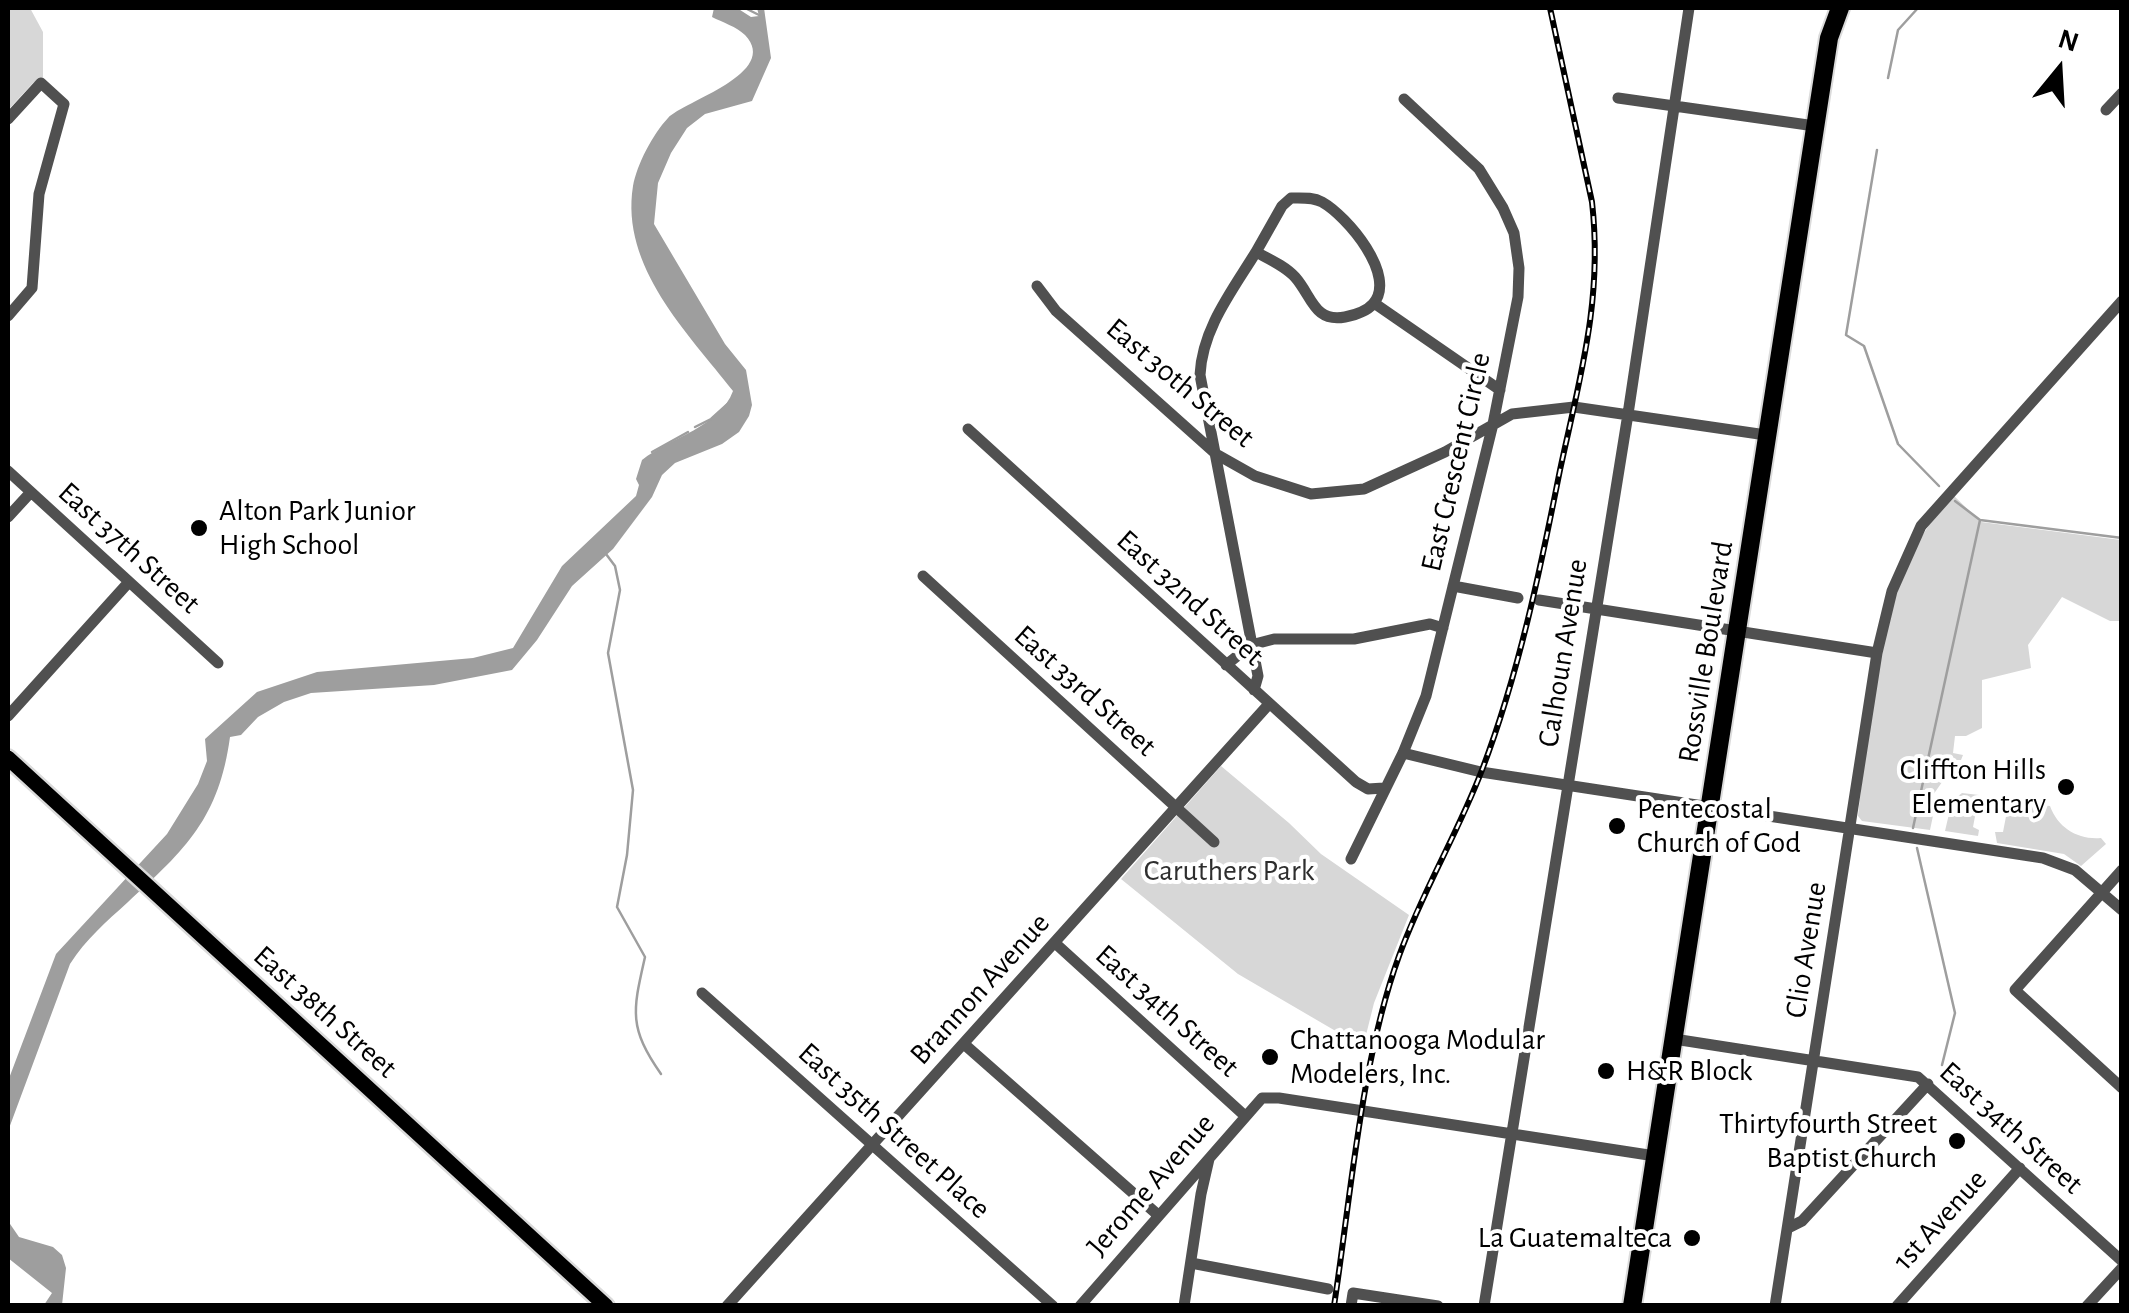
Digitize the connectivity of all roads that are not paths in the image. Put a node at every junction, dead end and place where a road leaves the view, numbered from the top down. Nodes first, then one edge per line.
1 (1689, 8) edge
2 (1840, 8) edge
3 (2122, 94) edge
4 (1618, 98) dead end
5 (1404, 99) dead end
6 (1672, 106) junction
7 (2106, 110) dead end
8 (8, 120) edge
9 (1814, 126) junction
10 (1256, 252) junction
11 (1037, 286) dead end
12 (2122, 301) edge
13 (1374, 303) junction
14 (8, 316) edge
15 (1500, 390) junction
16 (1628, 414) junction
17 (1493, 424) junction
18 (968, 429) dead end
19 (1766, 435) junction
20 (1216, 454) junction
21 (8, 471) edge
22 (30, 492) junction
23 (8, 517) edge
24 (923, 576) dead end
25 (128, 583) junction
26 (1453, 586) junction
27 (1518, 598) dead end
28 (1539, 600) dead end
29 (1595, 610) junction
30 (1443, 628) junction
31 (1736, 632) junction
32 (1251, 645) junction
33 (1877, 654) junction
34 (218, 662) dead end
35 (1226, 664) junction
36 (1254, 690) junction
37 (1269, 704) junction
38 (8, 716) edge
39 (1403, 754) junction
40 (8, 758) edge
41 (1566, 786) junction
42 (1384, 788) junction
43 (1710, 807) junction
44 (1177, 809) junction
45 (1851, 828) junction
46 (1214, 842) dead end
47 (1351, 859) dead end
48 (2122, 870) edge
49 (2101, 892) junction
50 (2122, 910) edge
51 (1056, 943) junction
52 (702, 993) dead end
53 (1674, 1039) junction
54 (964, 1044) junction
55 (1814, 1059) junction
56 (1928, 1084) junction
57 (2122, 1088) edge
58 (1262, 1098) joint
59 (1244, 1116) junction
60 (1512, 1136) junction
61 (873, 1145) junction
62 (1210, 1154) junction
63 (1656, 1156) junction
64 (2020, 1168) junction
65 (1158, 1215) junction
66 (1788, 1228) junction
67 (1191, 1263) junction
68 (2122, 1264) edge
69 (1328, 1289) dead end
70 (1352, 1299) edge
71 (606, 1306) edge
72 (727, 1306) edge
73 (1053, 1306) edge
74 (1080, 1306) edge
75 (1184, 1306) edge
76 (1438, 1306) edge
77 (1484, 1306) edge
78 (1632, 1306) edge
79 (1776, 1306) edge
80 (1897, 1306) edge
81 (2088, 1306) edge

1 - 6 street, Calhoun Avenue
2 - 9 highway, Rossville Boulevard
3 - 7 street
4 - 6 street
5 - 15 street, East Crescent Circle
6 - 9 street
6 - 16 street, Calhoun Avenue
8 - 14 street
9 - 19 highway, Rossville Boulevard
10 - 13 street
10 - 13 street
10 - 20 street
11 - 20 street, East 30th Street
12 - 33 street, Clio Avenue
13 - 15 street
15 - 17 street, East Crescent Circle
16 - 17 street, East 30th Street
16 - 19 street, East 30th Street
16 - 29 street, Calhoun Avenue
17 - 20 street, East 30th Street
17 - 26 street, East Crescent Circle
18 - 35 street, East 32nd Street
19 - 31 highway, Rossville Boulevard
20 - 32 street
21 - 22 street, East 37th Street
22 - 23 street
22 - 25 street, East 37th Street
24 - 44 street, East 33rd Street
25 - 34 street, East 37th Street
25 - 38 street
26 - 27 street
26 - 30 street, East Crescent Circle
28 - 29 street
29 - 31 street
29 - 41 street, Calhoun Avenue
30 - 32 street
30 - 39 street, East Crescent Circle
31 - 33 street
31 - 43 highway, Rossville Boulevard
32 - 35 street
32 - 36 street
33 - 45 street, Clio Avenue
35 - 36 street, East 32nd Street
36 - 37 street, East 32nd Street
37 - 42 street, East 32nd Street
37 - 44 street, Brannon Avenue
39 - 41 street
39 - 42 street, East Crescent Circle
40 - 71 main road, East 38th Street
41 - 43 street
41 - 60 street, Calhoun Avenue
42 - 47 street, East Crescent Circle
43 - 45 street
43 - 53 highway, Rossville Boulevard
44 - 46 street, East 33rd Street
44 - 51 street, Brannon Avenue
45 - 49 street
45 - 55 street, Clio Avenue
48 - 49 street
49 - 50 street
49 - 57 street
51 - 54 street, Brannon Avenue
51 - 59 street, East 34th Street
52 - 61 street, East 35th Street Place
53 - 55 street, East 34th Street
53 - 63 highway, Rossville Boulevard
54 - 61 street, Brannon Avenue
54 - 65 street
55 - 56 street, East 34th Street
55 - 66 street, Clio Avenue
56 - 64 street, East 34th Street
56 - 66 street
58 - 59 street, Jerome Avenue
58 - 60 street, East 34th Street
59 - 62 street, Jerome Avenue
60 - 63 street, East 34th Street
60 - 77 street, Calhoun Avenue
61 - 72 street, Brannon Avenue
61 - 73 street, East 35th Street Place
62 - 65 street, Jerome Avenue
62 - 67 street
63 - 78 highway, Rossville Boulevard
64 - 68 street, East 34th Street
64 - 80 street, 1st Avenue
65 - 74 street, Jerome Avenue
66 - 79 street, Clio Avenue
67 - 69 street
67 - 75 street
68 - 81 street
70 - 76 street

